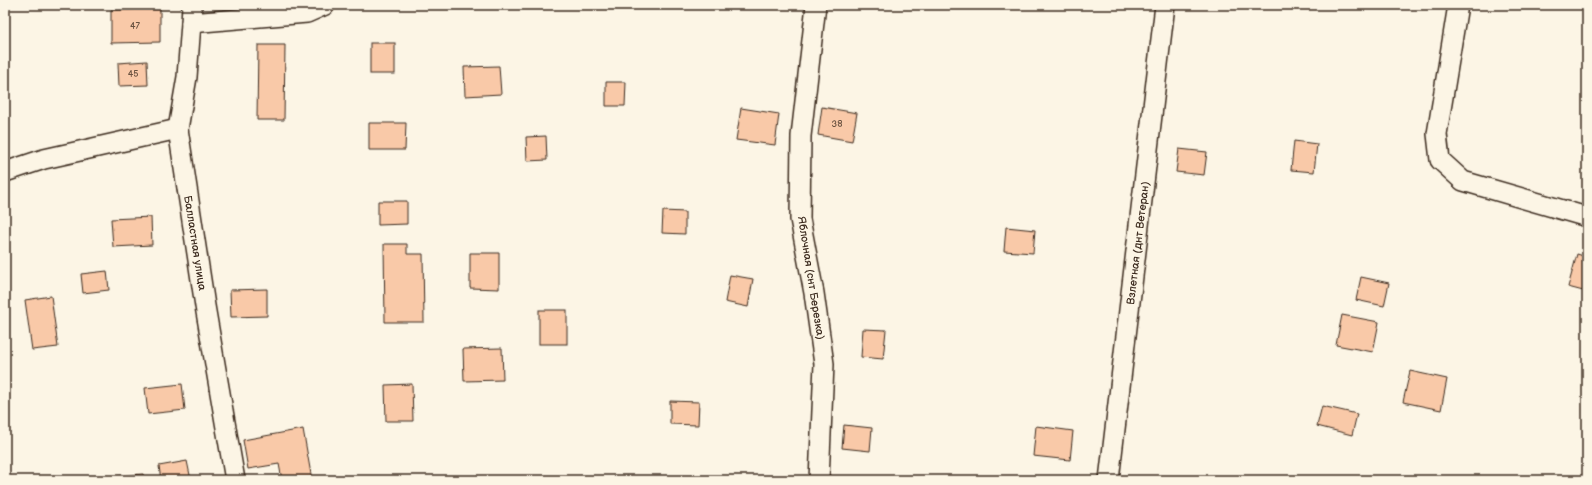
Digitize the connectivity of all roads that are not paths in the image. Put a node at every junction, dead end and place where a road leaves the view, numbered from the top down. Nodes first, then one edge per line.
1 (325, 5) edge
2 (816, 5) edge
3 (1165, 5) edge
4 (1458, 5) edge
5 (191, 14) edge
6 (178, 129) junction
7 (5, 172) edge
8 (1587, 217) edge
9 (235, 480) edge
10 (819, 480) edge
11 (1109, 480) edge

1 - 5 street
2 - 10 street, Яблочная (снт Березка)
3 - 11 street, Взлетная (днт Ветеран)
4 - 8 street
5 - 6 street, Балластная улица
6 - 7 street
6 - 9 street, Балластная улица

